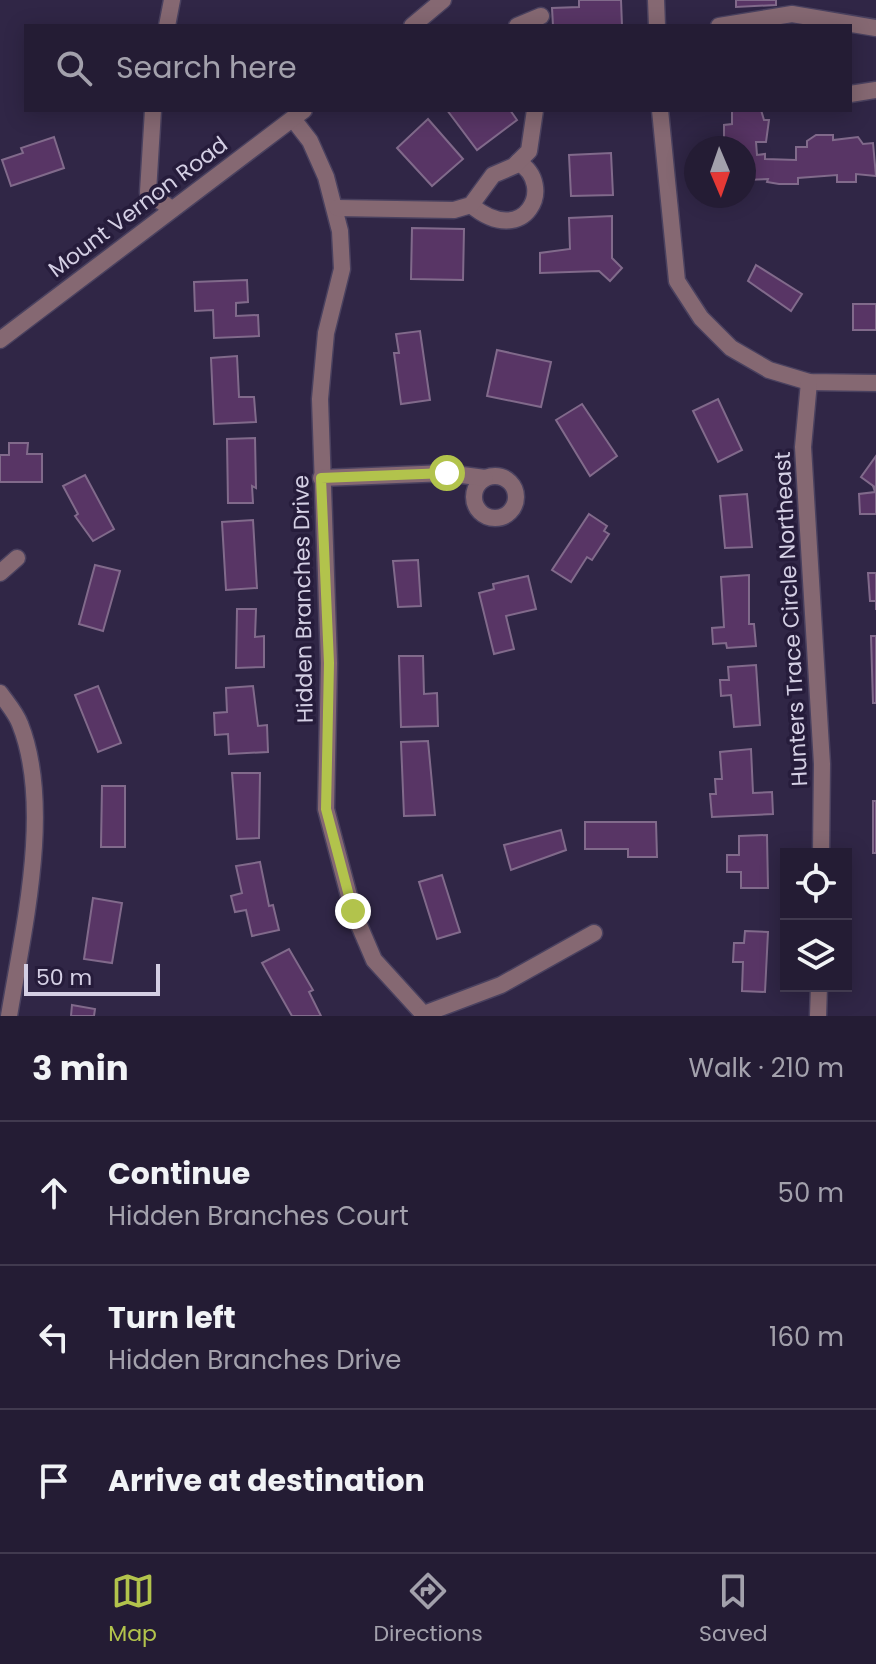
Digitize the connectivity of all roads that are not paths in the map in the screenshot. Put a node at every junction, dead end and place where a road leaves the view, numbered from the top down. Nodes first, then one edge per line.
1 (172, 0) edge
2 (443, 0) edge
3 (656, 0) edge
4 (801, 14) edge
5 (541, 16) dead end
6 (167, 24) edge
7 (414, 24) edge
8 (522, 24) edge
9 (657, 24) edge
10 (729, 24) edge
11 (876, 28) edge
12 (876, 90) edge
13 (852, 94) edge
14 (153, 112) edge
15 (535, 112) edge
16 (660, 112) edge
17 (298, 114) edge
18 (518, 162) junction
19 (471, 205) junction
20 (170, 208) junction
21 (337, 208) junction
22 (0, 340) edge
23 (809, 382) junction
24 (876, 383) edge
25 (321, 478) junction
26 (485, 478) dead end
27 (17, 558) dead end
28 (0, 573) edge
29 (0, 693) edge
30 (821, 848) edge
31 (594, 933) dead end
32 (819, 992) edge
33 (424, 1015) edge
34 (9, 1016) edge
35 (818, 1016) edge

1 - 6 street
2 - 7 street
3 - 9 street
4 - 10 street
4 - 11 street
5 - 8 street
12 - 13 street
14 - 20 street
15 - 18 street
16 - 23 street
17 - 20 street, Mount Vernon Road
17 - 21 street, Hidden Branches Drive
18 - 19 street
18 - 19 street
19 - 21 street
20 - 22 street, Mount Vernon Road
21 - 25 street, Hidden Branches Drive
23 - 24 street
23 - 30 street, Hunters Trace Circle Northeast
25 - 26 street
25 - 33 street, Hidden Branches Drive
27 - 28 street
29 - 34 street
31 - 33 street
32 - 35 street

